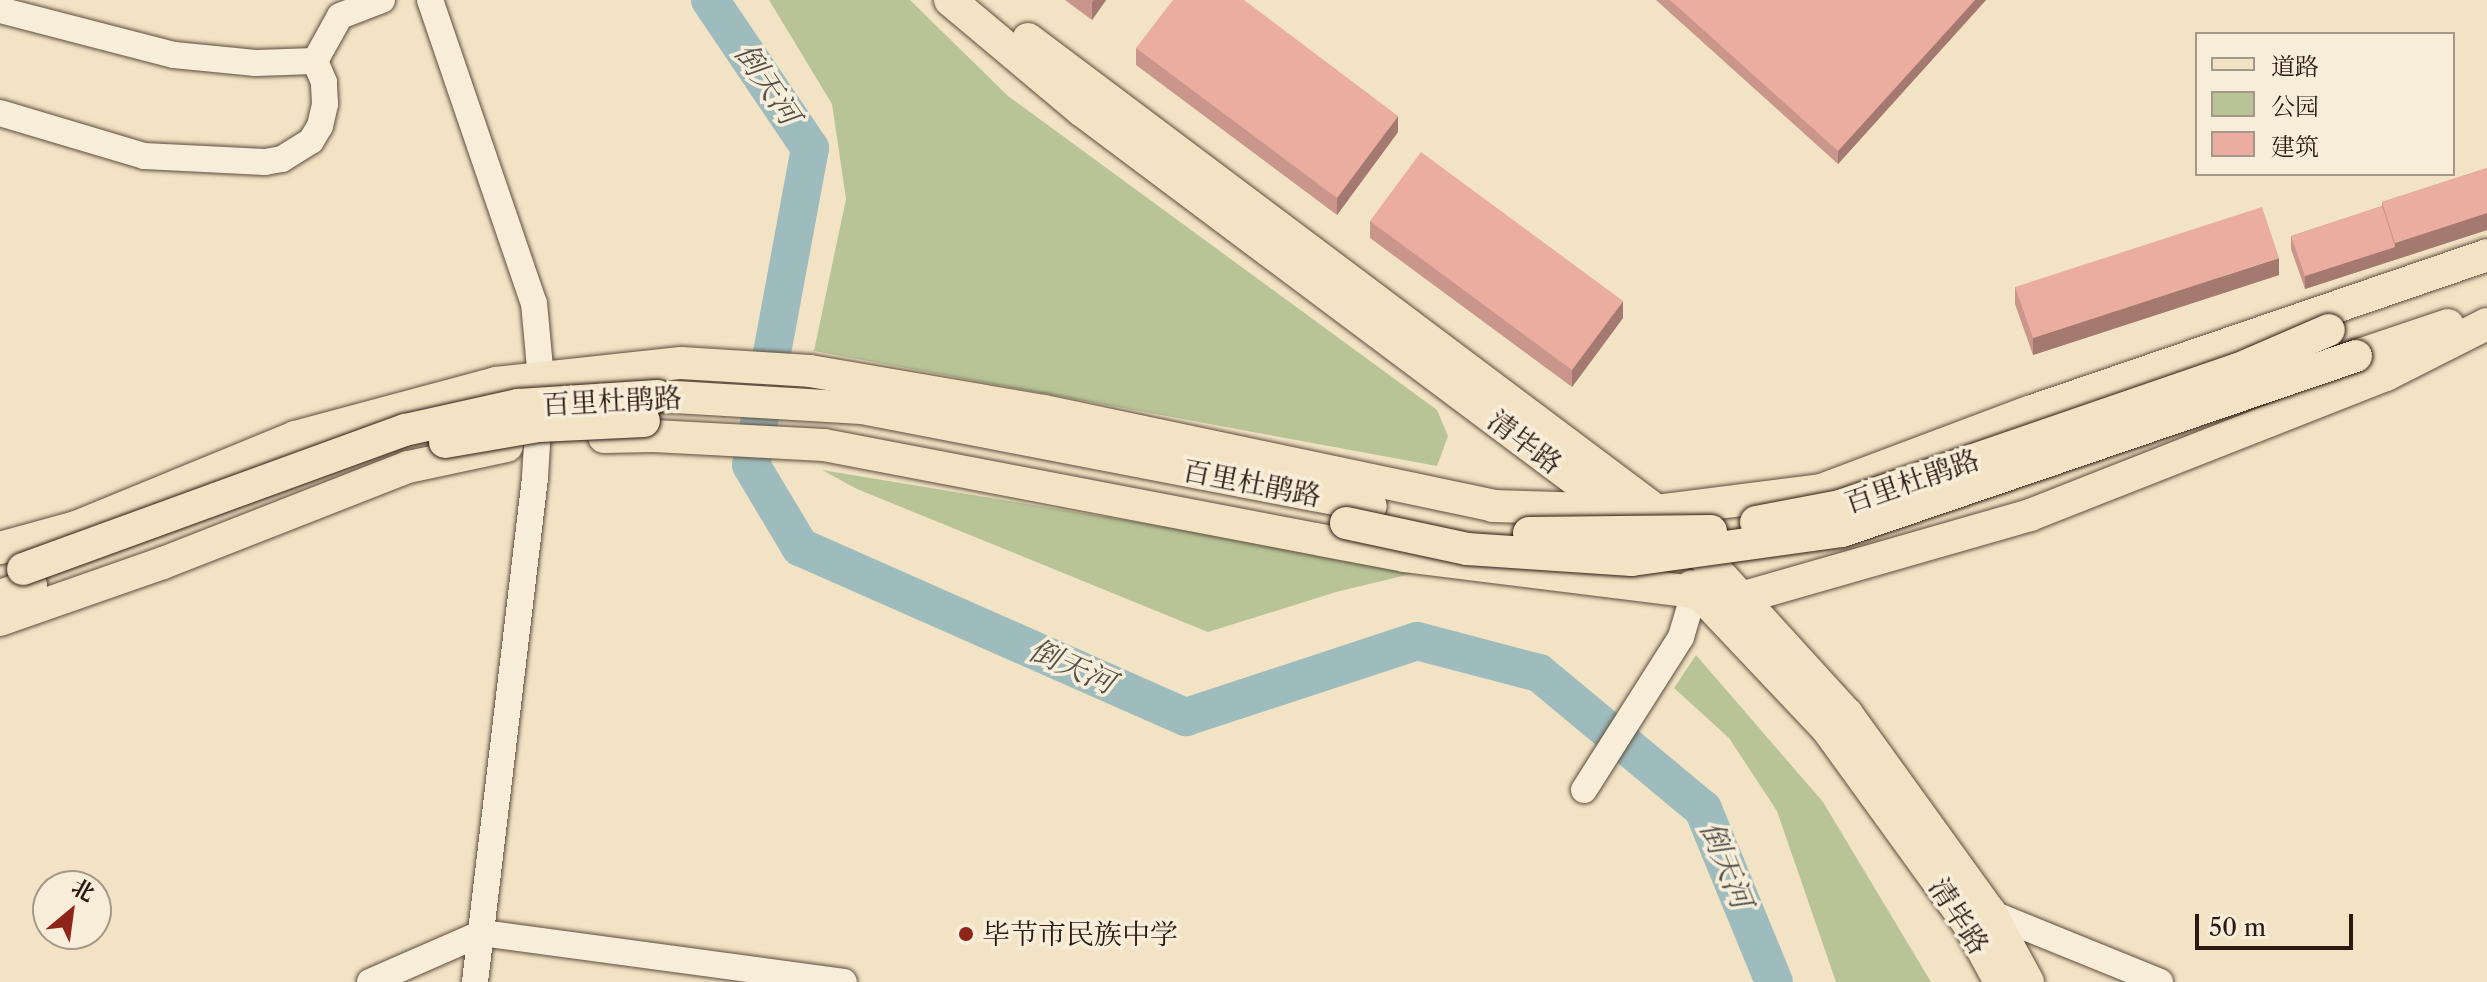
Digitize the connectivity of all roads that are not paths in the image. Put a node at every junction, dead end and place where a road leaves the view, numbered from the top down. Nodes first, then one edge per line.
1 (382, 0) edge
2 (430, 0) edge
3 (950, 0) edge
4 (980, 0) edge
5 (0, 10) edge
6 (315, 61) junction
7 (0, 113) edge
8 (2487, 255) edge
9 (2487, 262) edge
10 (2487, 311) edge
11 (2487, 324) edge
12 (541, 379) junction
13 (539, 433) junction
14 (1613, 508) junction
15 (1655, 511) junction
16 (13, 569) edge
17 (1695, 590) junction
18 (0, 596) edge
19 (1741, 598) junction
20 (0, 620) edge
21 (1584, 790) dead end
22 (1952, 902) junction
23 (1990, 912) junction
24 (482, 933) junction
25 (370, 982) edge
26 (475, 982) edge
27 (844, 982) edge
28 (2000, 982) edge
29 (2028, 982) edge
30 (2160, 982) edge

1 - 6 street
2 - 12 street
3 - 14 main road, 清毕路
4 - 15 main road
5 - 6 street
6 - 7 street
8 - 15 main road
9 - 16 main road, 百里杜鹃路, bridge
10 - 13 main road, 百里杜鹃路, bridge
11 - 19 main road
12 - 13 street
12 - 14 main road
12 - 16 main road
13 - 16 main road, 百里杜鹃路, bridge
13 - 17 main road
13 - 20 main road
13 - 24 street
14 - 15 main road
14 - 17 main road, 清毕路
15 - 19 main road
16 - 18 main road, 百里杜鹃路
17 - 19 main road
17 - 21 street
17 - 22 main road, 清毕路
19 - 23 main road
22 - 23 street
22 - 28 main road, 清毕路
23 - 29 main road
23 - 30 street
24 - 25 street
24 - 26 street
24 - 27 street

